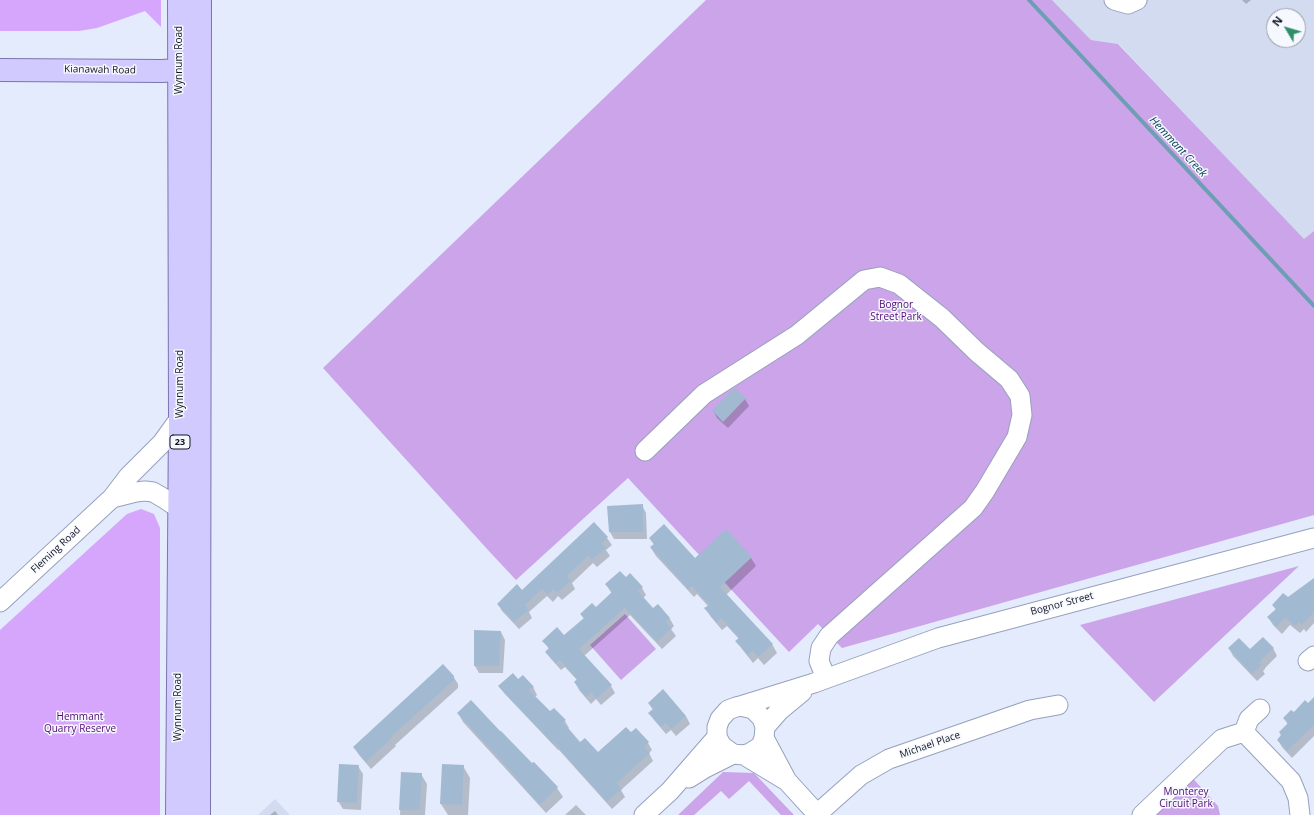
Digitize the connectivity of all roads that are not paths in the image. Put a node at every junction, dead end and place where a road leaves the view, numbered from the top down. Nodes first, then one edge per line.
1 (179, 0) edge
2 (200, 0) edge
3 (1114, 0) edge
4 (1137, 0) edge
5 (200, 68) junction
6 (0, 70) edge
7 (179, 70) junction
8 (180, 418) junction
9 (645, 451) dead end
10 (112, 498) junction
11 (180, 509) junction
12 (1314, 538) edge
13 (0, 602) edge
14 (820, 681) junction
15 (1058, 705) dead end
16 (740, 706) junction
17 (1260, 709) dead end
18 (1244, 732) junction
19 (765, 733) junction
20 (718, 737) junction
21 (739, 755) junction
22 (787, 782) junction
23 (670, 791) junction
24 (818, 814) edge
25 (177, 815) edge
26 (199, 815) edge
27 (644, 815) edge
28 (1142, 815) edge
29 (1300, 815) edge

1 - 7 main road, Wynnum Road / 23
2 - 5 main road, Wynnum Road / 23
3 - 4 street
5 - 7 main road, Kianawah Road
5 - 26 main road, Wynnum Road / 23
6 - 7 main road, Kianawah Road
7 - 8 main road, Wynnum Road / 23
8 - 10 street, Fleming Road
8 - 11 main road, Wynnum Road / 23
9 - 14 street
10 - 11 street, Fleming Road
10 - 13 street, Fleming Road
11 - 25 main road, Wynnum Road / 23
12 - 14 street, Bognor Street
14 - 16 street, Bognor Street
14 - 19 street, Bognor Street
15 - 24 street, Michael Place
16 - 19 street
16 - 20 street, Bognor Street
17 - 18 street
18 - 28 street
18 - 29 street
19 - 21 street, Bognor Street
19 - 22 street
20 - 21 street
20 - 23 street, Bognor Street
21 - 22 street
21 - 23 street, Bognor Street
22 - 24 street
23 - 27 street, Bognor Street

